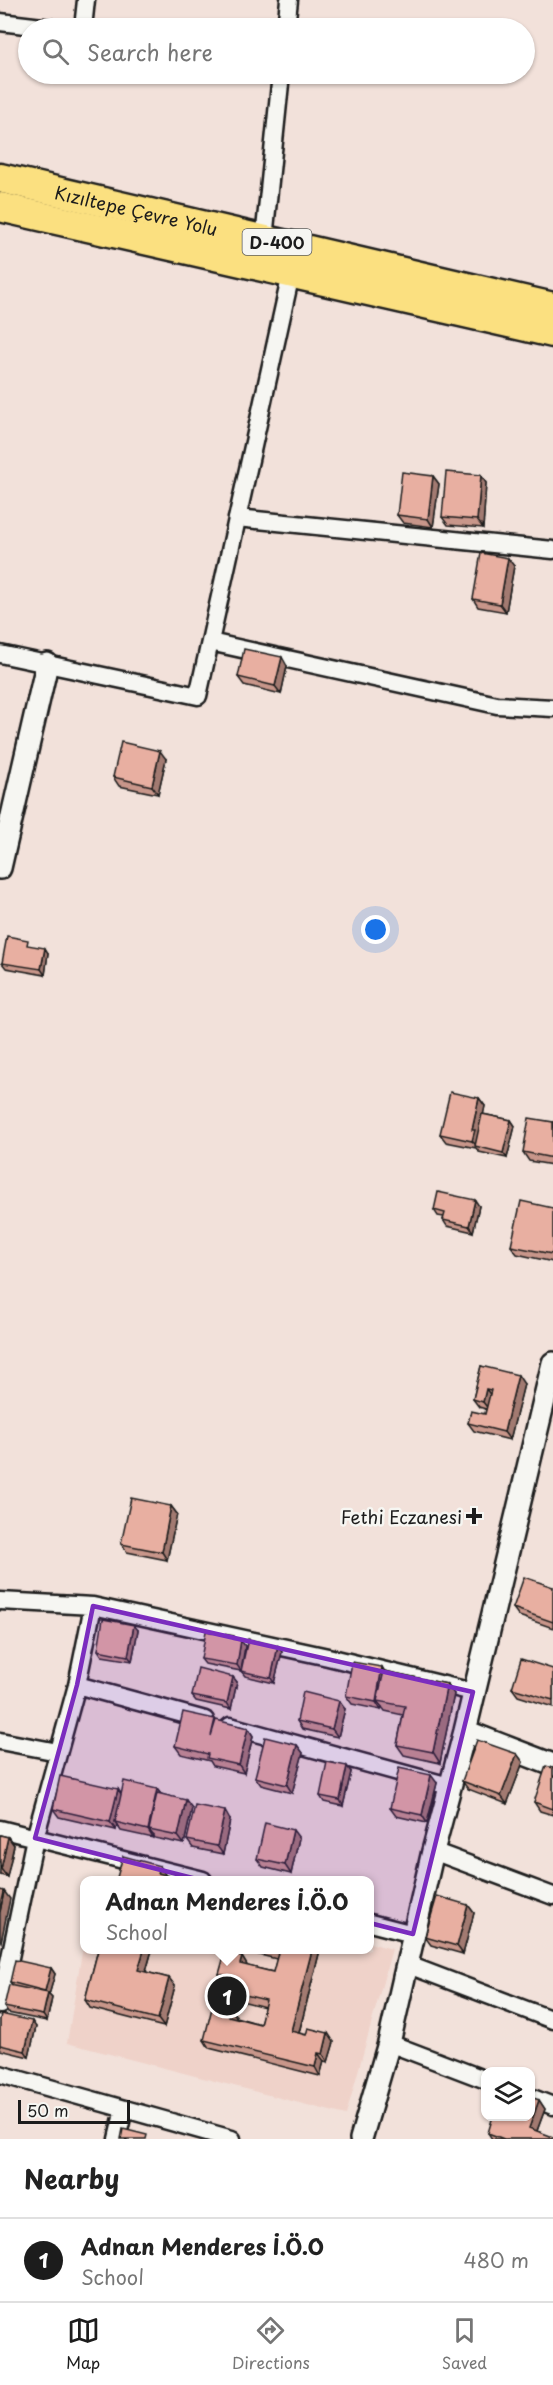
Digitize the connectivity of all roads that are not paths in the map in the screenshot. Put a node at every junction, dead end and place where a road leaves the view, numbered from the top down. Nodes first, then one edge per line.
1 (86, 0) edge
2 (289, 0) edge
3 (84, 18) edge
4 (287, 18) edge
5 (0, 22) edge
6 (18, 24) edge
7 (280, 84) edge
8 (0, 178) edge
9 (0, 207) edge
10 (264, 239) junction
11 (291, 274) junction
12 (553, 308) edge
13 (553, 333) edge
14 (237, 518) junction
15 (553, 550) edge
16 (210, 642) junction
17 (0, 654) edge
18 (47, 664) junction
19 (553, 708) edge
20 (0, 868) edge
21 (553, 1363) edge
22 (549, 1400) edge
23 (0, 1601) edge
24 (93, 1606) junction
25 (77, 1685) junction
26 (473, 1692) junction
27 (465, 1731) junction
28 (0, 1741) edge
29 (58, 1752) junction
30 (553, 1765) edge
31 (449, 1786) junction
32 (0, 1829) edge
33 (35, 1838) junction
34 (433, 1851) junction
35 (183, 1876) edge
36 (553, 1896) edge
37 (374, 1924) edge
38 (413, 1934) junction
39 (406, 1964) junction
40 (0, 2005) edge
41 (553, 2020) edge
42 (389, 2043) junction
43 (0, 2074) edge
44 (481, 2078) edge
45 (535, 2099) edge
46 (553, 2106) edge
47 (124, 2109) junction
48 (117, 2139) edge
49 (232, 2139) edge
50 (361, 2139) edge

1 - 3 street
2 - 4 street
5 - 6 street
7 - 10 street
8 - 10 highway, Kızıltepe Çevre Yolu / D-400
9 - 11 highway, Kızıltepe Çevre Yolu / D-400
10 - 12 highway, Kızıltepe Çevre Yolu / D-400
11 - 13 highway, Kızıltepe Çevre Yolu / D-400
11 - 14 street
14 - 15 street
14 - 16 street
16 - 18 street
16 - 19 street
17 - 18 street
18 - 20 street
21 - 22 street
22 - 26 street
23 - 24 street
24 - 25 street
24 - 26 street
25 - 29 street
25 - 31 street
26 - 27 street
27 - 30 street
27 - 31 street
28 - 29 street
29 - 33 street
31 - 34 street
32 - 33 street
33 - 35 street
33 - 40 street
34 - 36 street
34 - 38 street
37 - 38 street
38 - 39 street
39 - 41 street
39 - 42 street
42 - 44 street
42 - 50 street
43 - 47 street
45 - 46 street
47 - 48 street
47 - 49 street

